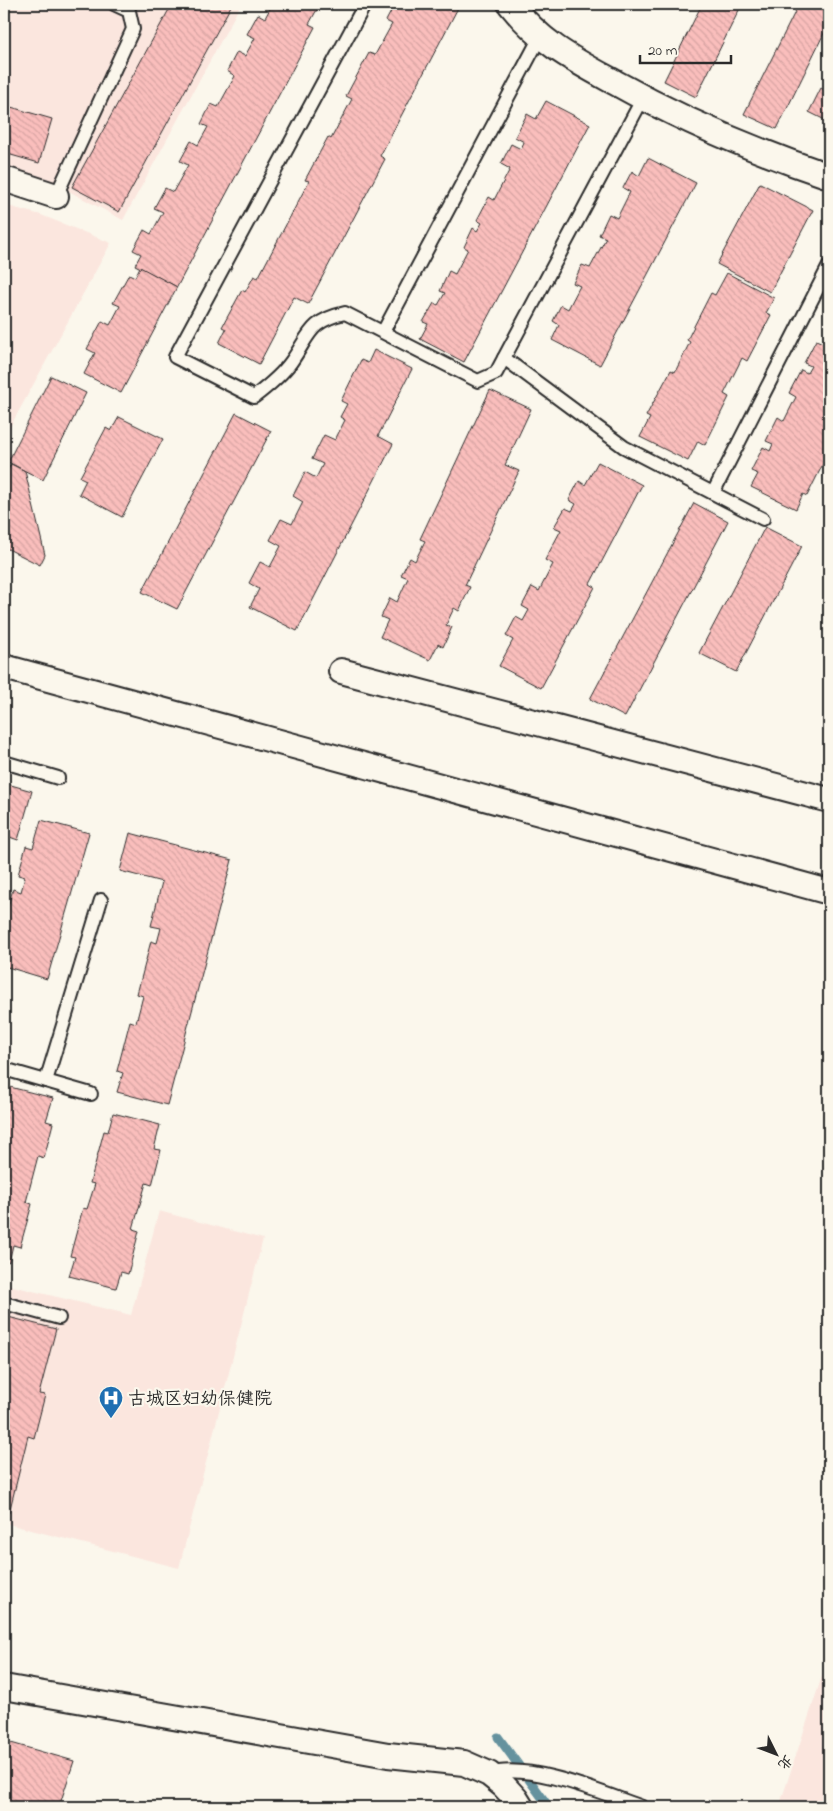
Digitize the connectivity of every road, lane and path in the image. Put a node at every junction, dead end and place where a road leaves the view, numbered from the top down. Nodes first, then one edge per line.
1 (114, 4) edge
2 (365, 4) edge
3 (510, 4) edge
4 (540, 37) junction
5 (642, 98) junction
6 (829, 176) edge
7 (4, 179) edge
8 (56, 196) joint
9 (829, 266) edge
10 (383, 332) junction
11 (504, 358) junction
12 (713, 493) junction
13 (763, 519) dead end
14 (4, 667) edge
15 (341, 671) dead end
16 (4, 762) edge
17 (58, 778) dead end
18 (829, 800) edge
19 (829, 892) edge
20 (101, 900) dead end
21 (4, 1069) edge
22 (46, 1081) junction
23 (91, 1094) dead end
24 (4, 1304) edge
25 (59, 1318) dead end
26 (4, 1688) edge
27 (489, 1774) junction
28 (521, 1807) edge
29 (642, 1807) edge

1 - 8 lane
2 - 10 lane
3 - 4 street
4 - 5 street
4 - 10 lane
5 - 6 street
5 - 11 lane
7 - 8 street
9 - 12 lane
10 - 11 lane
11 - 12 lane
12 - 13 lane
14 - 19 street
15 - 18 street
16 - 17 lane
20 - 22 lane
21 - 22 lane
22 - 23 lane
24 - 25 lane
26 - 27 street
27 - 28 street
27 - 29 lane

